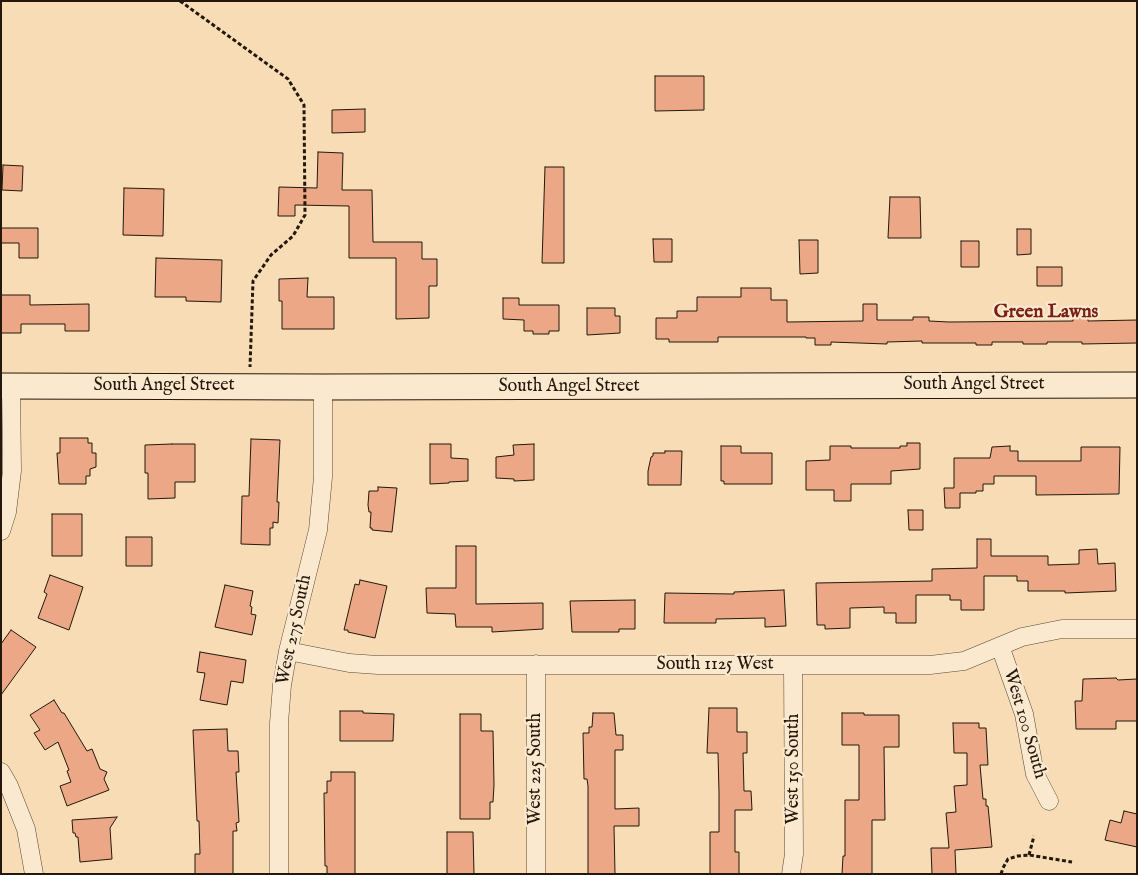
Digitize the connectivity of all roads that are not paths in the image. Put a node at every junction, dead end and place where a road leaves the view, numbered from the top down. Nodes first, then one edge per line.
1 (1137, 385) edge
2 (6, 386) edge
3 (323, 387) junction
4 (1, 531) edge
5 (1137, 629) edge
6 (1000, 646) junction
7 (288, 651) junction
8 (536, 664) junction
9 (793, 665) junction
10 (1, 772) edge
11 (1049, 800) dead end
12 (34, 874) edge
13 (279, 874) edge
14 (536, 874) edge
15 (791, 874) edge

1 - 3 main road, South Angel Street
2 - 3 main road, South Angel Street
2 - 4 street
3 - 7 street, West 275 South
5 - 6 street, South 1125 West
6 - 9 street, South 1125 West
6 - 11 street, West 100 South
7 - 8 street, South 1125 West
7 - 13 street, West 275 South
8 - 9 street, South 1125 West
8 - 14 street, West 225 South
9 - 15 street, West 150 South
10 - 12 street

